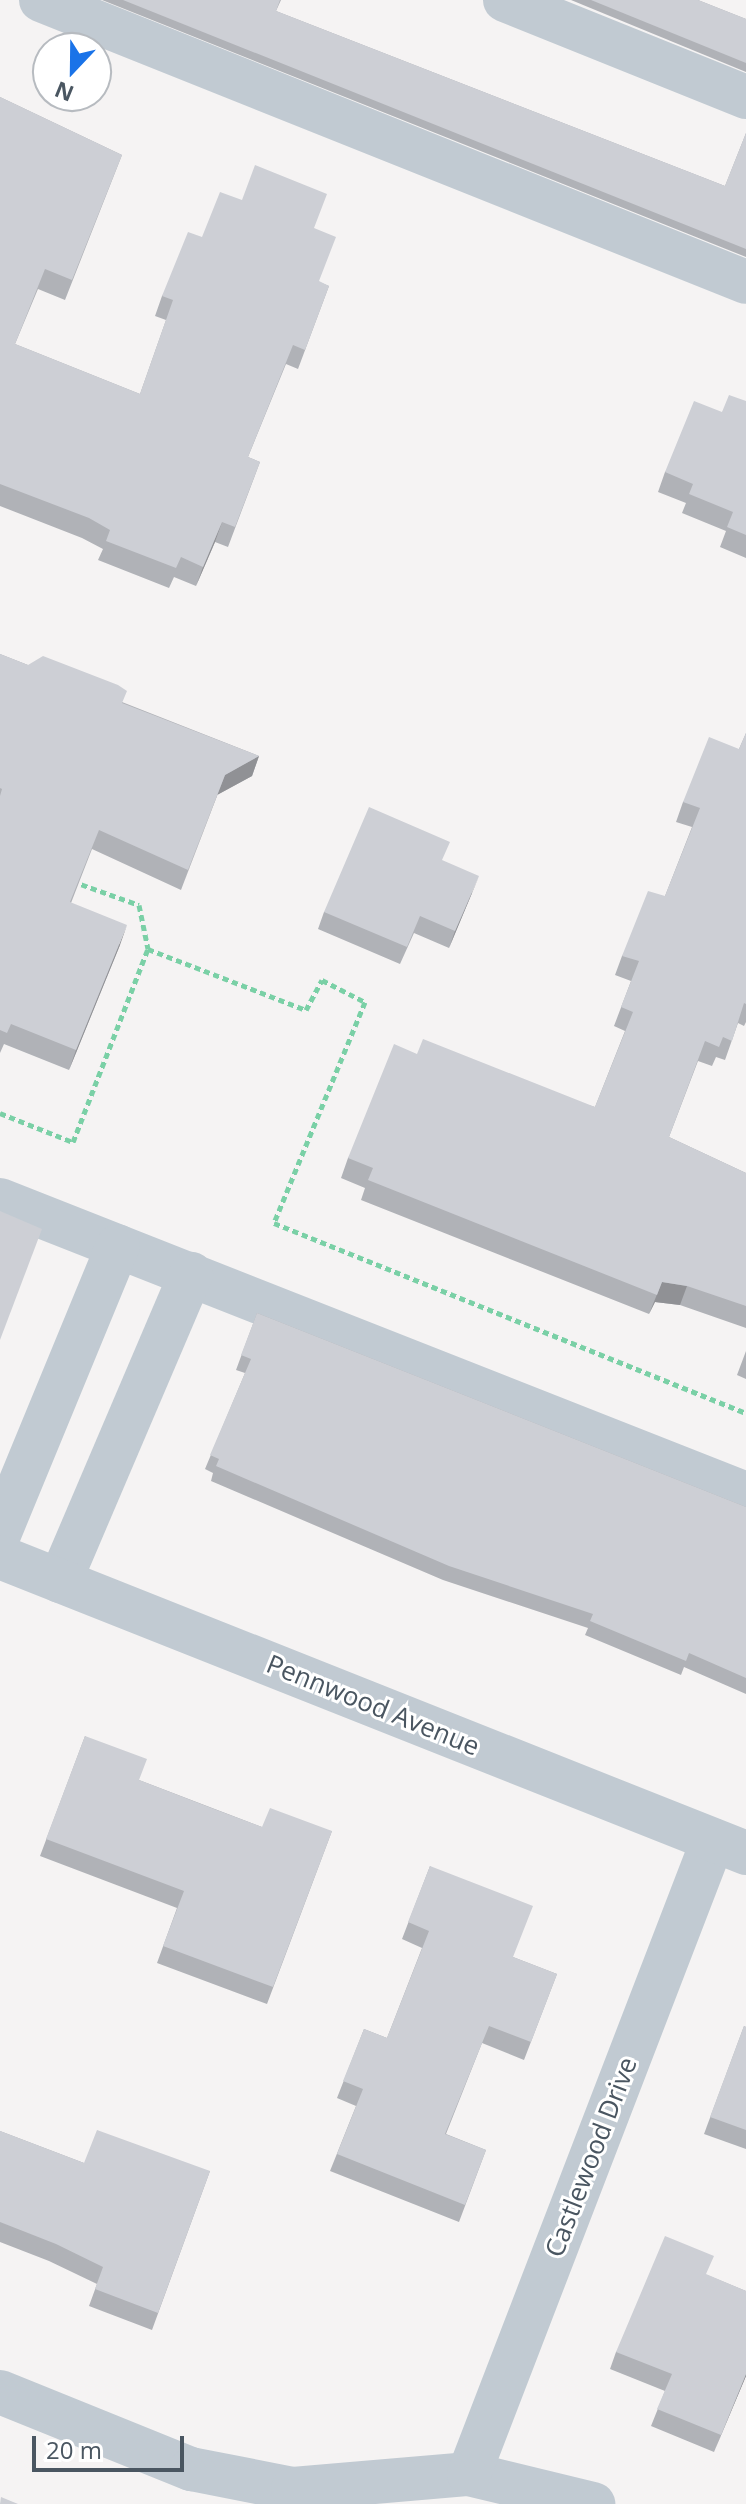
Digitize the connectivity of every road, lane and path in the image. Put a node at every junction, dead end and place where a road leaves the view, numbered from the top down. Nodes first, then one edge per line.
1 (41, 0) edge
2 (505, 0) edge
3 (746, 97) edge
4 (746, 282) edge
5 (56, 875) edge
6 (148, 949) junction
7 (0, 1113) edge
8 (0, 1200) edge
9 (118, 1246) junction
10 (191, 1274) junction
11 (746, 1413) edge
12 (746, 1494) edge
13 (0, 1532) edge
14 (0, 1557) edge
15 (60, 1581) junction
16 (730, 1846) edge
17 (0, 2392) edge
18 (469, 2474) junction
19 (593, 2504) edge

1 - 4 street
2 - 3 street
5 - 6 path
6 - 7 path
6 - 11 path
8 - 9 street
9 - 10 street
9 - 13 street
10 - 12 street
10 - 15 street
14 - 15 street, Pennwood Avenue
15 - 16 street, Pennwood Avenue
16 - 18 street, Castlewood Drive
17 - 18 street
18 - 19 street

